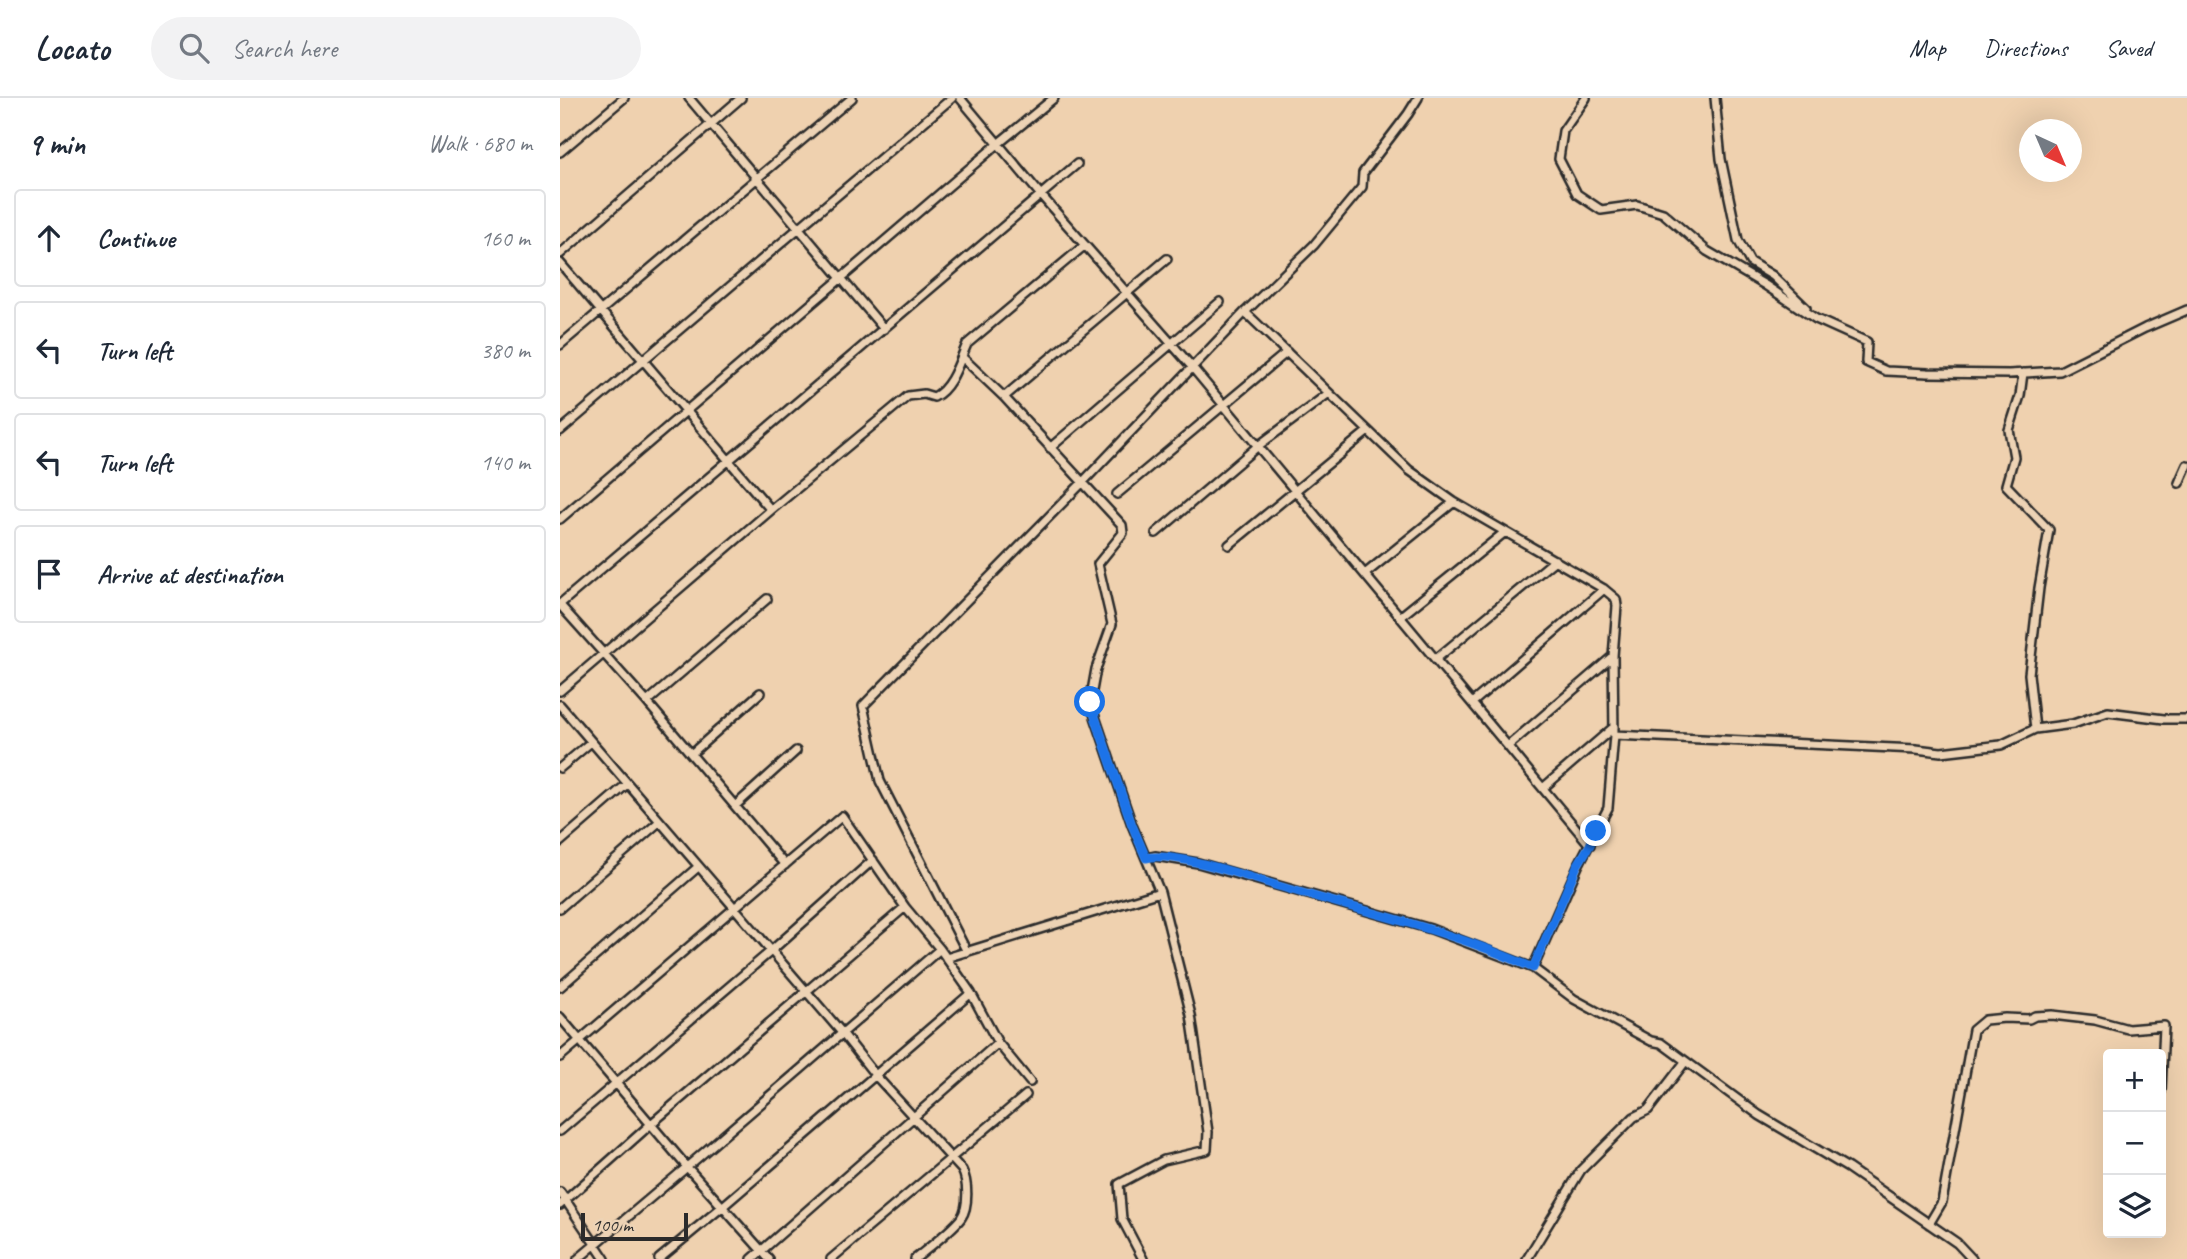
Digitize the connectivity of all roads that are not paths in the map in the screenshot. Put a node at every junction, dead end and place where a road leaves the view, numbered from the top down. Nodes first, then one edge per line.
1 (624, 98) edge
2 (689, 98) edge
3 (741, 98) edge
4 (852, 98) edge
5 (952, 98) edge
6 (960, 98) edge
7 (1054, 98) edge
8 (1418, 98) edge
9 (1586, 98) edge
10 (1715, 98) edge
11 (711, 123) junction
12 (999, 143) junction
13 (560, 152) edge
14 (1077, 164) dead end
15 (756, 178) junction
16 (1040, 194) junction
17 (799, 227) junction
18 (1085, 245) junction
19 (560, 254) edge
20 (1167, 259) dead end
21 (560, 263) edge
22 (842, 278) junction
23 (1127, 294) junction
24 (1220, 302) dead end
25 (601, 309) junction
26 (2187, 310) edge
27 (1245, 312) junction
28 (1816, 319) junction
29 (884, 329) junction
30 (1171, 343) junction
31 (560, 345) edge
32 (1287, 352) junction
33 (962, 358) junction
34 (642, 359) junction
35 (1192, 367) junction
36 (2023, 373) junction
37 (1329, 393) junction
38 (1004, 397) junction
39 (1225, 406) junction
40 (686, 412) junction
41 (560, 431) edge
42 (1368, 431) junction
43 (1258, 446) junction
44 (1051, 448) junction
45 (730, 460) junction
46 (2187, 465) edge
47 (1082, 483) junction
48 (2179, 483) dead end
49 (1296, 492) junction
50 (1117, 494) dead end
51 (1454, 502) junction
52 (771, 510) junction
53 (560, 519) edge
54 (1505, 532) junction
55 (1156, 533) dead end
56 (1229, 545) dead end
57 (1555, 560) junction
58 (1365, 575) junction
59 (1604, 589) junction
60 (767, 599) dead end
61 (560, 605) edge
62 (1401, 617) junction
63 (603, 654) junction
64 (1613, 656) junction
65 (1436, 659) junction
66 (560, 691) edge
67 (760, 693) dead end
68 (647, 702) junction
69 (1472, 703) junction
70 (560, 705) edge
71 (2187, 719) edge
72 (2035, 729) junction
73 (1614, 731) junction
74 (591, 742) junction
75 (1508, 746) junction
76 (796, 751) dead end
77 (691, 754) junction
78 (560, 768) edge
79 (627, 784) junction
80 (1543, 788) junction
81 (735, 806) junction
82 (659, 822) junction
83 (560, 842) edge
84 (1590, 845) junction
85 (1146, 858) junction
86 (873, 860) junction
87 (785, 865) junction
88 (698, 867) junction
89 (1160, 892) junction
90 (905, 907) junction
91 (560, 908) edge
92 (734, 909) junction
93 (940, 949) junction
94 (771, 950) junction
95 (967, 952) junction
96 (946, 958) junction
97 (1533, 968) junction
98 (560, 987) edge
99 (806, 993) junction
100 (971, 993) junction
101 (560, 1017) edge
102 (843, 1034) junction
103 (580, 1040) junction
104 (998, 1043) junction
105 (2163, 1049) edge
106 (560, 1057) edge
107 (1685, 1062) junction
108 (876, 1076) junction
109 (616, 1082) junction
110 (1030, 1082) dead end
111 (1026, 1095) dead end
112 (914, 1117) junction
113 (651, 1124) junction
114 (560, 1131) edge
115 (951, 1157) junction
116 (687, 1167) junction
117 (560, 1192) edge
118 (563, 1203) edge
119 (722, 1207) junction
120 (1929, 1224) junction
121 (595, 1244) junction
122 (762, 1251) junction
123 (578, 1259) edge
124 (605, 1259) edge
125 (659, 1259) edge
126 (752, 1259) edge
127 (769, 1259) edge
128 (831, 1259) edge
129 (915, 1259) edge
130 (1143, 1259) edge
131 (1527, 1259) edge
132 (1972, 1259) edge

1 - 13 street
2 - 11 street
3 - 11 street
4 - 15 street
5 - 17 street
6 - 12 street
7 - 12 street
8 - 27 street
9 - 28 street
10 - 28 street
11 - 15 street
11 - 19 street
12 - 16 street
12 - 22 street
14 - 16 street
15 - 17 street
15 - 25 street
16 - 18 street
16 - 29 street
17 - 22 street
17 - 34 street
18 - 23 street
18 - 33 street
20 - 23 street
21 - 25 street
22 - 29 street
22 - 40 street
23 - 30 street
23 - 38 street
24 - 30 street
25 - 31 street
25 - 34 street
26 - 36 street
27 - 32 street
27 - 35 street
28 - 36 street
29 - 45 street
30 - 35 street
30 - 44 street
32 - 37 street
32 - 39 street
33 - 38 street
33 - 52 street
34 - 40 street
34 - 41 street
35 - 39 street
35 - 47 street
36 - 72 street
37 - 42 street
37 - 43 street
38 - 44 street
39 - 43 street
39 - 50 street
40 - 45 street
40 - 53 street
42 - 49 street
42 - 51 street
43 - 49 street
43 - 55 street
44 - 47 street
45 - 52 street
45 - 61 street
46 - 48 street
47 - 85 street
47 - 95 street
49 - 56 street
49 - 58 street
51 - 54 street
51 - 58 street
52 - 63 street
54 - 57 street
54 - 62 street
57 - 59 street
57 - 65 street
58 - 62 street
59 - 64 street
59 - 69 street
60 - 68 street
61 - 63 street
62 - 65 street
63 - 66 street
63 - 68 street
64 - 73 street
64 - 75 street
65 - 69 street
67 - 77 street
68 - 77 street
69 - 75 street
70 - 74 street
71 - 72 street
72 - 73 street
73 - 80 street
73 - 84 street
74 - 78 street
74 - 79 street
75 - 80 street
76 - 81 street
77 - 81 street
79 - 82 street
79 - 83 street
80 - 84 street
81 - 87 street
82 - 88 street
82 - 91 street
84 - 97 street
85 - 89 street
85 - 97 street
86 - 87 street
86 - 90 street
86 - 94 street
87 - 92 street
88 - 92 street
88 - 98 street
89 - 95 street
89 - 130 street
90 - 93 street
90 - 99 street
92 - 94 street
92 - 103 street
93 - 96 street
93 - 102 street
94 - 99 street
94 - 109 street
95 - 96 street
96 - 100 street
97 - 107 street
99 - 102 street
99 - 113 street
100 - 104 street
100 - 108 street
101 - 103 street
102 - 108 street
102 - 116 street
103 - 106 street
103 - 109 street
104 - 110 street
104 - 112 street
105 - 120 street
107 - 120 street
107 - 131 street
108 - 112 street
108 - 119 street
109 - 113 street
109 - 114 street
111 - 115 street
112 - 115 street
112 - 122 street
113 - 116 street
113 - 118 street
115 - 128 street
115 - 129 street
116 - 119 street
116 - 121 street
117 - 118 street
118 - 121 street
119 - 122 street
119 - 125 street
120 - 132 street
121 - 123 street
121 - 124 street
122 - 126 street
122 - 127 street

